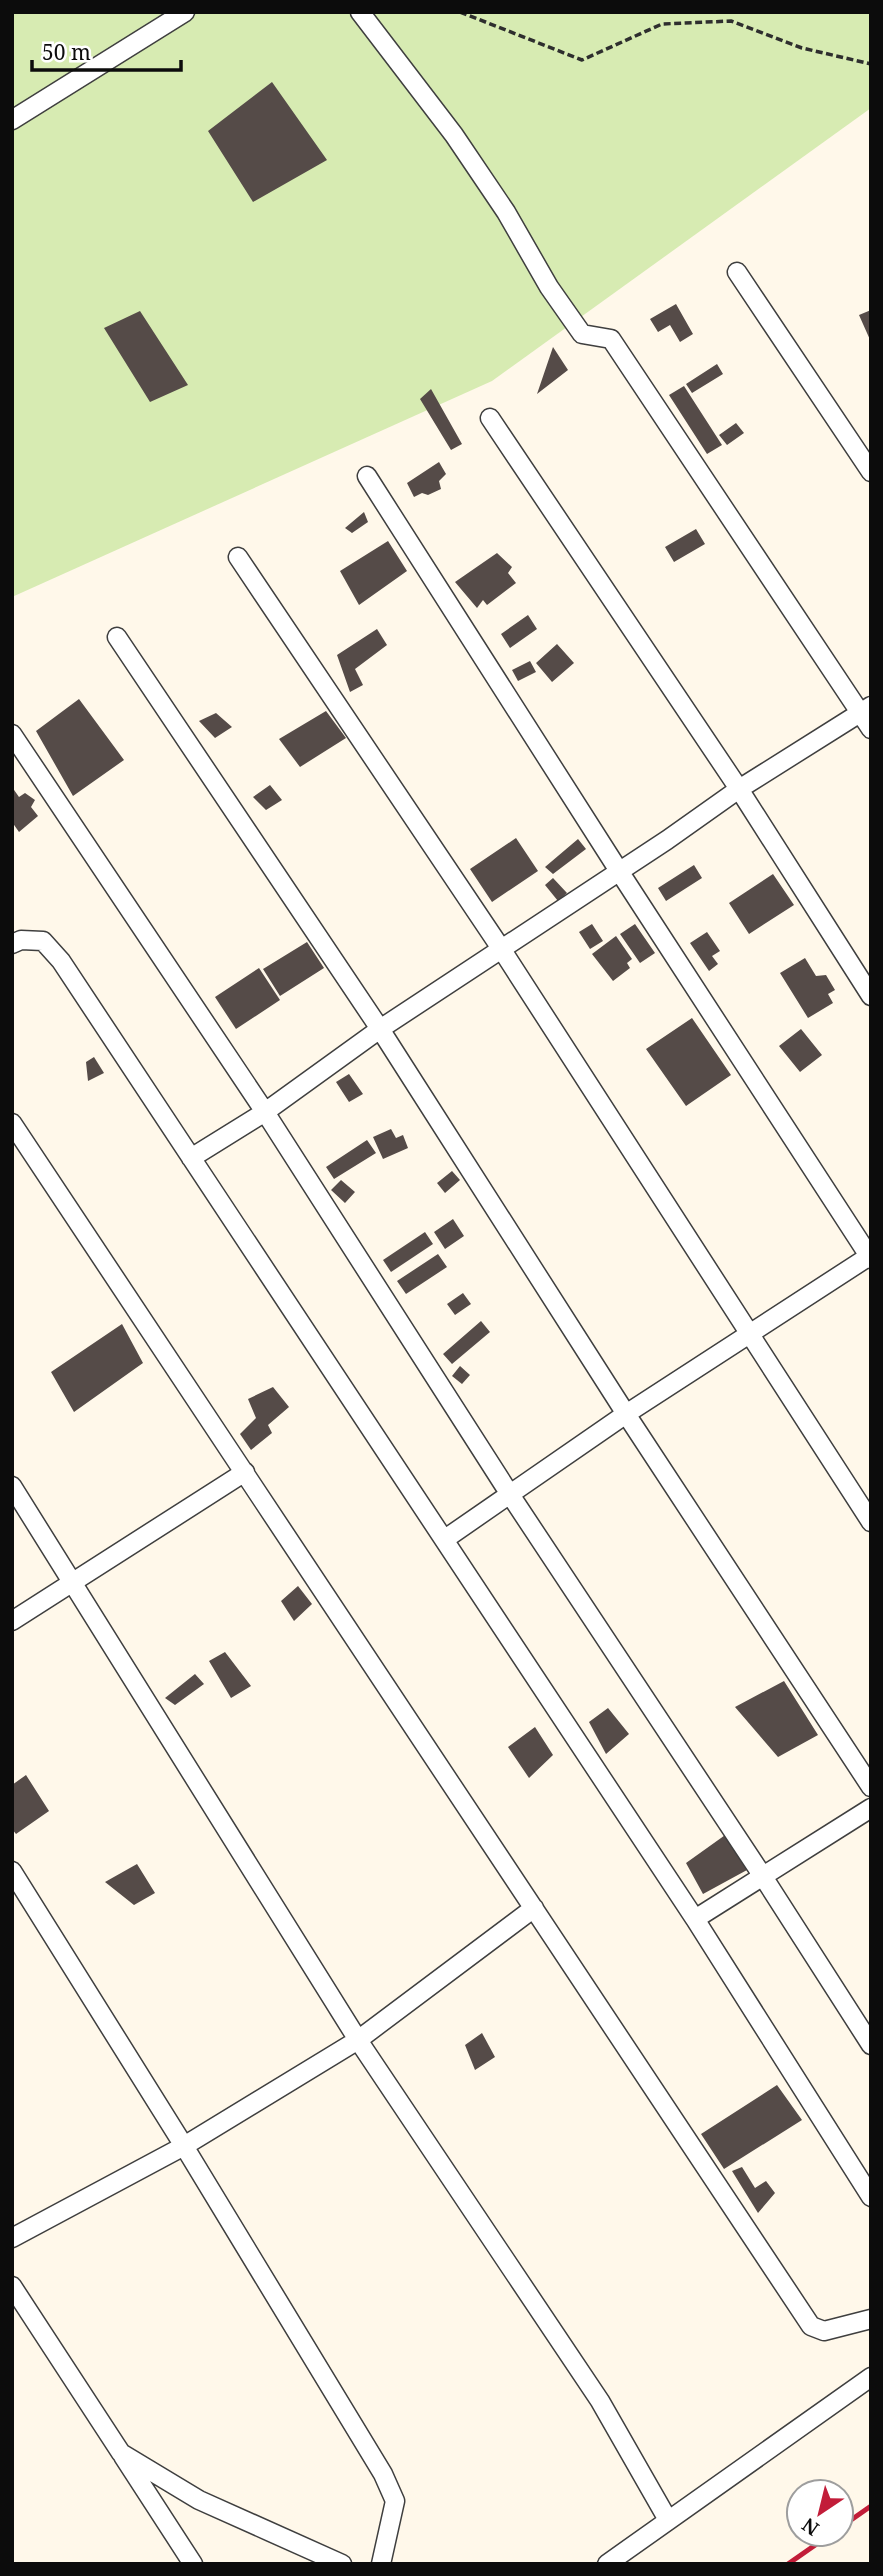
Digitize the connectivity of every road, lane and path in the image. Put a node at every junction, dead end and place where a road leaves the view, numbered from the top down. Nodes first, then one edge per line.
1 (185, 12) edge
2 (360, 12) edge
3 (460, 12) edge
4 (871, 64) edge
5 (12, 120) edge
6 (737, 272) dead end
7 (490, 418) dead end
8 (871, 472) edge
9 (367, 476) dead end
10 (238, 557) dead end
11 (117, 637) dead end
12 (865, 709) edge
13 (871, 729) edge
14 (12, 734) edge
15 (739, 789) junction
16 (619, 872) junction
17 (12, 944) edge
18 (502, 950) junction
19 (871, 996) edge
20 (380, 1029) junction
21 (265, 1112) junction
22 (12, 1124) edge
23 (191, 1158) junction
24 (870, 1257) edge
25 (749, 1336) junction
26 (626, 1414) junction
27 (244, 1472) junction
28 (12, 1486) edge
29 (509, 1493) junction
30 (871, 1522) edge
31 (445, 1539) junction
32 (73, 1583) junction
33 (12, 1621) edge
34 (871, 1787) edge
35 (871, 1808) edge
36 (12, 1871) edge
37 (762, 1875) junction
38 (534, 1908) junction
39 (695, 1919) junction
40 (358, 2040) junction
41 (871, 2045) edge
42 (184, 2146) junction
43 (871, 2197) edge
44 (12, 2238) edge
45 (12, 2286) edge
46 (871, 2319) edge
47 (871, 2377) edge
48 (121, 2453) junction
49 (668, 2520) junction
50 (193, 2564) edge
51 (342, 2564) edge
52 (382, 2564) edge
53 (607, 2564) edge

1 - 5 street
2 - 12 street
3 - 4 path
6 - 8 street
7 - 15 street
9 - 16 street
10 - 18 street
11 - 20 street
12 - 13 street
12 - 15 street
14 - 21 street
15 - 16 street
15 - 19 street
16 - 18 street
16 - 24 street
17 - 23 street
18 - 20 street
18 - 25 street
20 - 21 street
20 - 26 street
21 - 23 street
21 - 29 street
22 - 27 street
23 - 31 street
24 - 25 street
25 - 26 street
25 - 30 street
26 - 29 street
26 - 34 street
27 - 32 street
27 - 38 street
28 - 32 street
29 - 31 street
29 - 37 street
31 - 39 street
32 - 33 street
32 - 40 street
35 - 37 street
36 - 42 street
37 - 39 street
37 - 41 street
38 - 40 street
38 - 46 street
39 - 43 street
40 - 42 street
40 - 49 street
42 - 44 street
42 - 52 street
45 - 48 street
47 - 49 street
48 - 50 street
48 - 51 street
49 - 53 street

